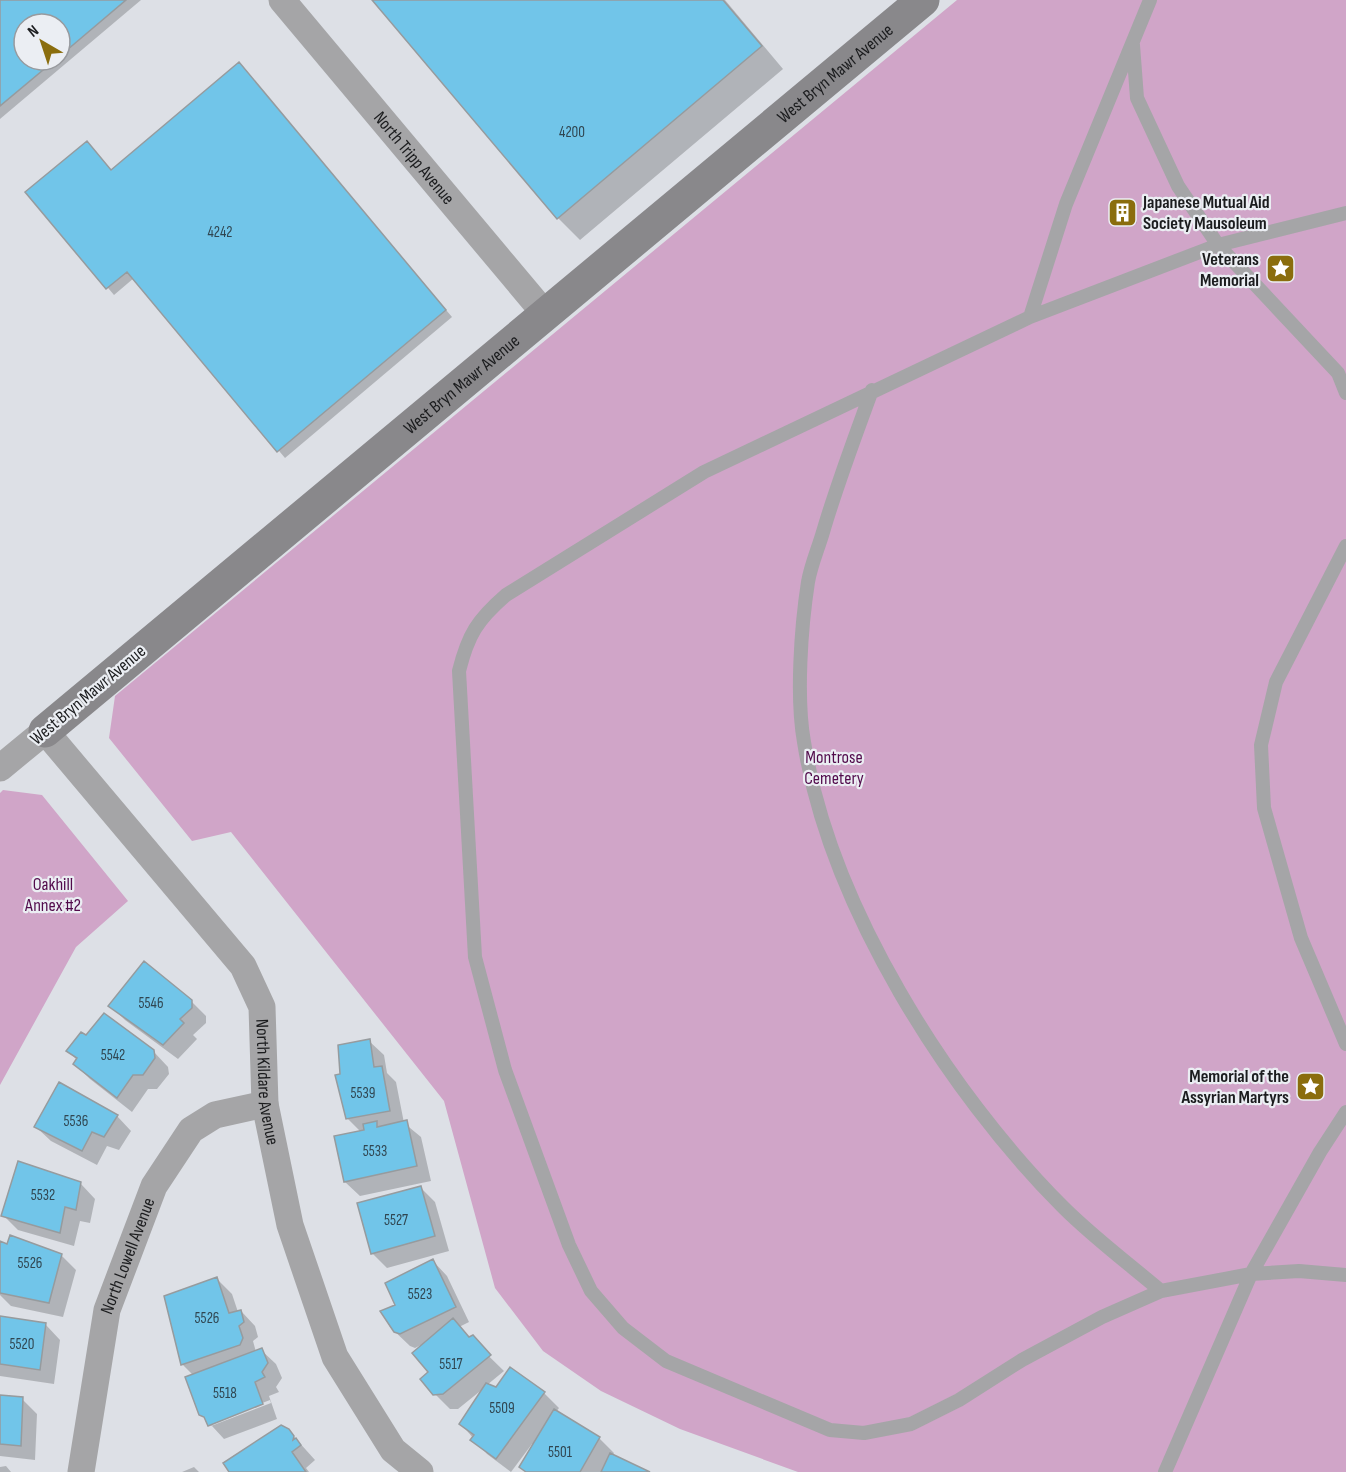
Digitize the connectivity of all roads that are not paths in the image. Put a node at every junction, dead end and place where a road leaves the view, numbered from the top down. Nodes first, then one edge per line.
1 (282, 0) edge
2 (923, 0) edge
3 (1150, 0) edge
4 (1133, 45) junction
5 (1346, 213) edge
6 (1218, 245) junction
7 (546, 315) junction
8 (1030, 317) junction
9 (872, 390) junction
10 (1346, 393) edge
11 (1346, 546) edge
12 (45, 731) junction
13 (0, 768) edge
14 (1346, 1044) edge
15 (265, 1104) junction
16 (1346, 1112) edge
17 (1251, 1274) junction
18 (1346, 1275) edge
19 (1161, 1291) junction
20 (81, 1472) edge
21 (420, 1472) edge
22 (1165, 1472) edge

1 - 7 street, North Tripp Avenue
2 - 7 street, West Bryn Mawr Avenue
3 - 4 lane
4 - 6 lane
4 - 8 lane
5 - 6 lane
6 - 8 lane
6 - 10 lane
7 - 12 street, West Bryn Mawr Avenue
8 - 9 lane
9 - 19 lane
9 - 19 lane
11 - 14 lane
12 - 13 street, West Bryn Mawr Avenue
12 - 15 street, North Kildare Avenue
15 - 20 street, North Lowell Avenue
15 - 21 street, North Kildare Avenue
16 - 17 lane
17 - 18 lane
17 - 19 lane
17 - 22 lane

